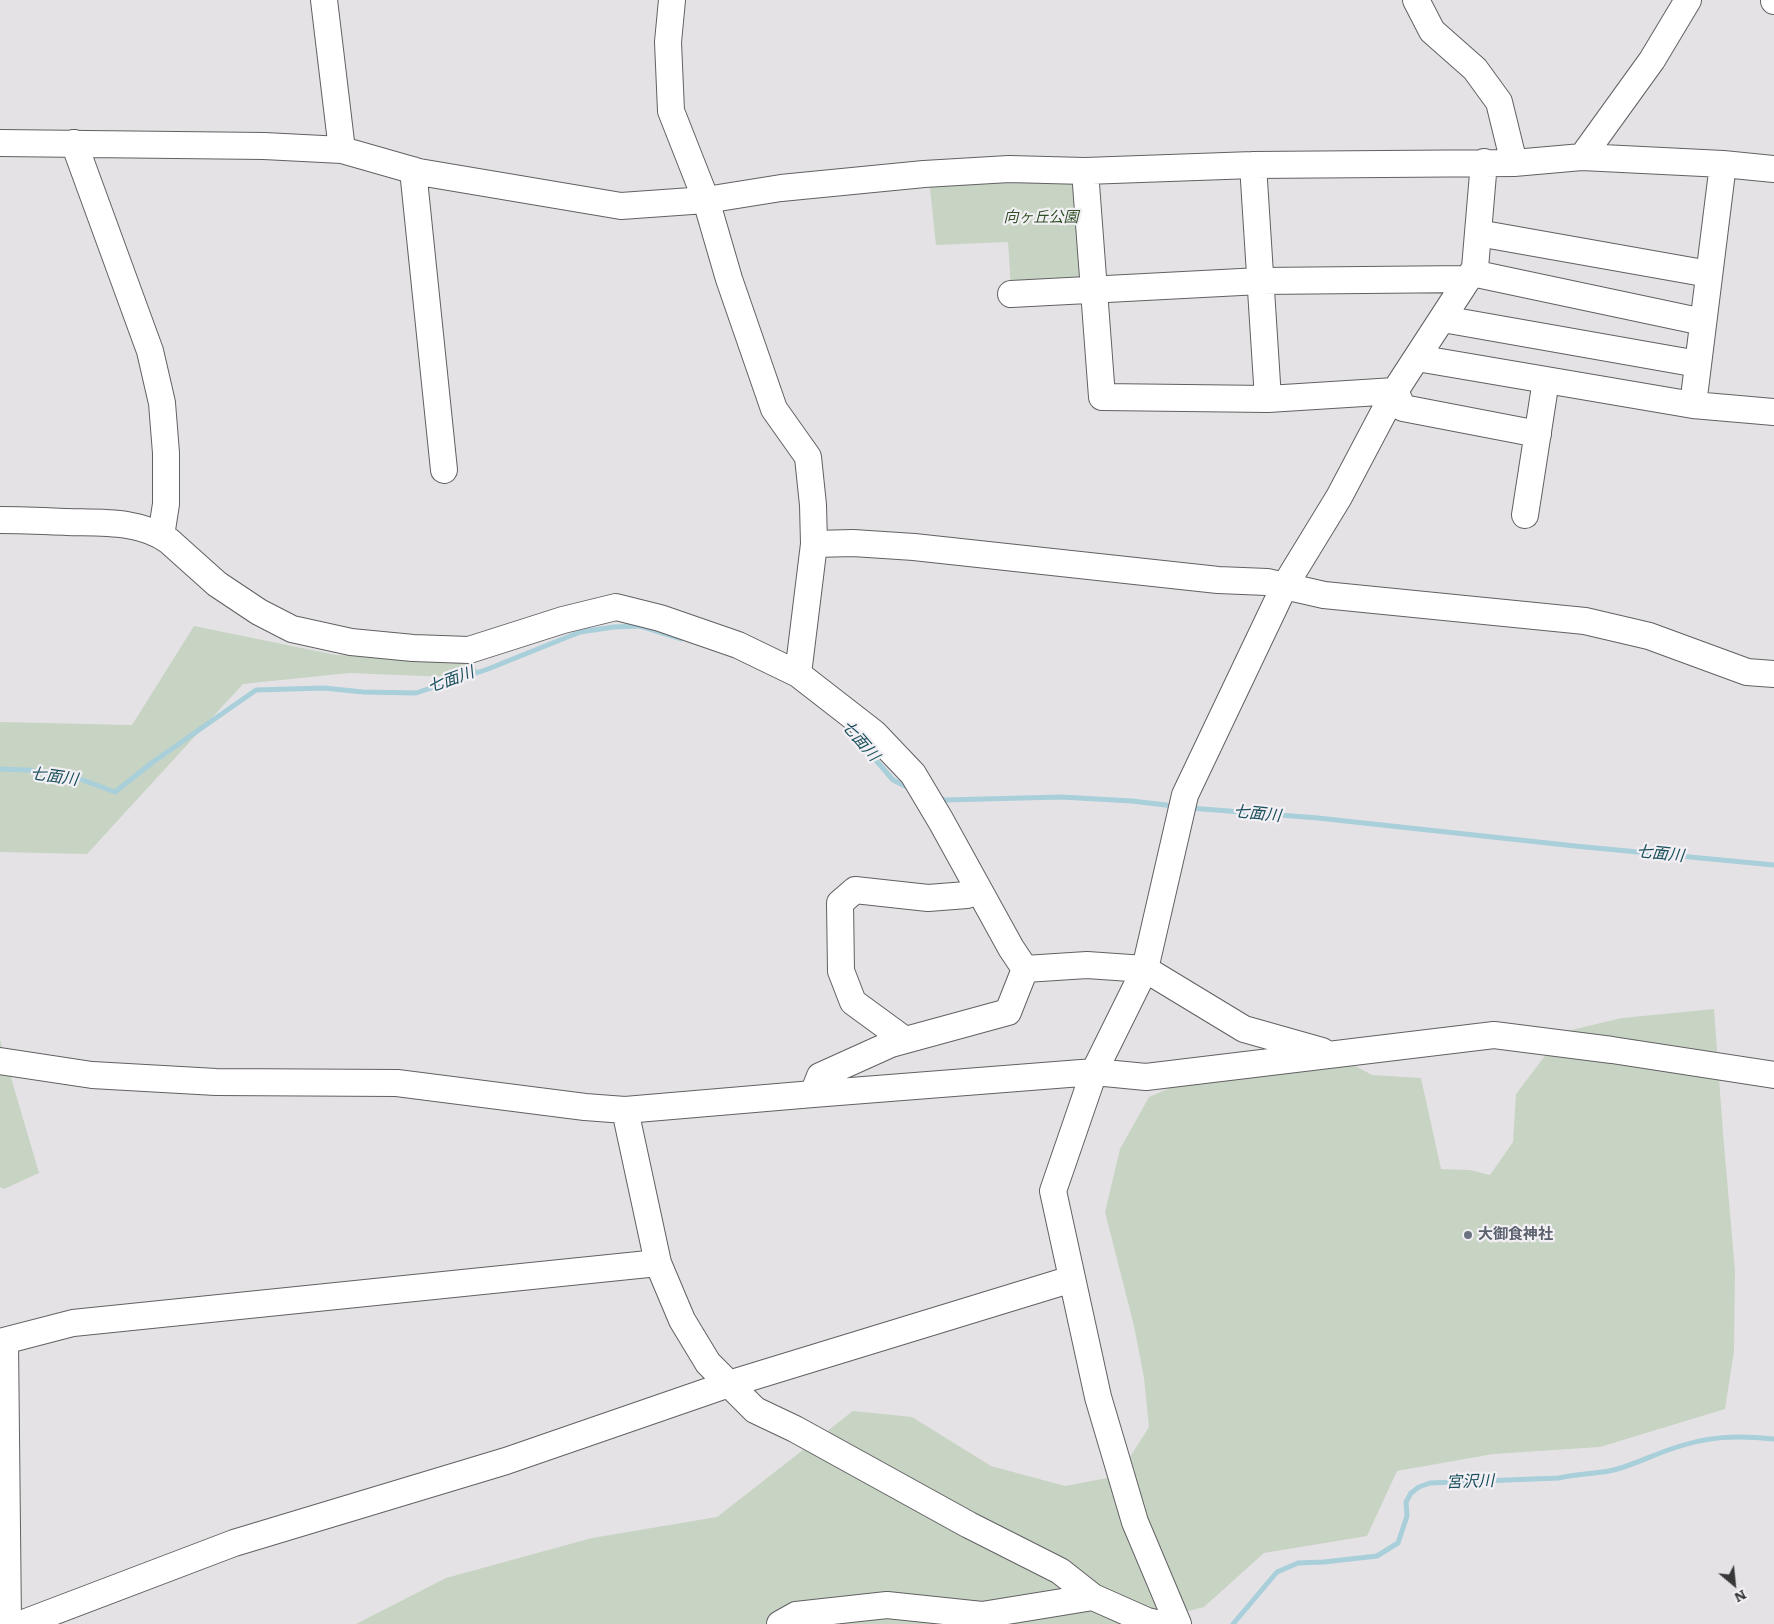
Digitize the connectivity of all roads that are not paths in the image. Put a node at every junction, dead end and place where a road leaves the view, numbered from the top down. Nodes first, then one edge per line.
1 (324, 0) edge
2 (672, 0) edge
3 (1416, 0) edge
4 (1688, 0) edge
5 (0, 143) edge
6 (74, 143) junction
7 (342, 150) junction
8 (1582, 157) junction
9 (1484, 162) junction
10 (1514, 163) junction
11 (1723, 164) junction
12 (1253, 166) junction
13 (1774, 169) edge
14 (413, 170) junction
15 (1085, 170) junction
16 (706, 200) junction
17 (1478, 233) junction
18 (1709, 274) junction
19 (1470, 276) junction
20 (1260, 281) junction
21 (1094, 290) junction
22 (1011, 294) dead end
23 (1443, 319) junction
24 (1703, 322) junction
25 (1417, 358) junction
26 (1698, 364) junction
27 (1546, 380) junction
28 (1395, 391) junction
29 (1268, 398) junction
30 (1693, 405) junction
31 (1774, 412) edge
32 (1538, 434) junction
33 (444, 470) dead end
34 (1525, 515) dead end
35 (0, 520) edge
36 (161, 536) junction
37 (814, 544) junction
38 (1284, 587) junction
39 (798, 674) junction
40 (1774, 674) edge
41 (978, 889) junction
42 (1026, 969) junction
43 (1145, 969) junction
44 (905, 1040) junction
45 (1335, 1055) junction
46 (0, 1061) edge
47 (1094, 1072) junction
48 (1774, 1075) edge
49 (813, 1094) junction
50 (625, 1110) junction
51 (658, 1263) junction
52 (1072, 1280) junction
53 (2, 1342) edge
54 (729, 1384) junction
55 (1093, 1597) junction
56 (8, 1624) edge
57 (21, 1624) edge
58 (780, 1624) edge
59 (1160, 1624) edge
60 (1178, 1624) edge

1 - 7 street
2 - 16 street
3 - 10 street
4 - 8 street
5 - 6 street
6 - 7 street
6 - 36 street
7 - 14 street
8 - 10 street
8 - 11 street
9 - 10 street
9 - 12 street
9 - 17 street
11 - 13 street
11 - 18 street
12 - 15 street
12 - 20 street
14 - 16 street
14 - 33 street
15 - 16 street
15 - 21 street
16 - 37 street
17 - 18 street
17 - 19 street
18 - 24 street
19 - 20 street
19 - 23 street
19 - 24 street
20 - 21 street
20 - 29 street
21 - 22 street
21 - 29 street
23 - 25 street
23 - 26 street
24 - 26 street
25 - 27 street
25 - 28 street
26 - 30 street
27 - 30 street
27 - 32 street
28 - 29 street
28 - 32 street
28 - 38 street
30 - 31 street
32 - 34 street
35 - 36 street
36 - 39 street
37 - 38 street
37 - 39 street
38 - 40 street
38 - 43 street
39 - 41 street
41 - 42 street
41 - 44 street
42 - 43 street
42 - 44 street
43 - 45 street
43 - 47 street
44 - 49 street
45 - 47 street
45 - 48 street
46 - 50 street
47 - 49 street
47 - 52 street
49 - 50 street
50 - 51 street
51 - 53 street
51 - 54 street
52 - 54 street
52 - 60 street
53 - 56 street
54 - 55 street
54 - 57 street
55 - 58 street
55 - 59 street

